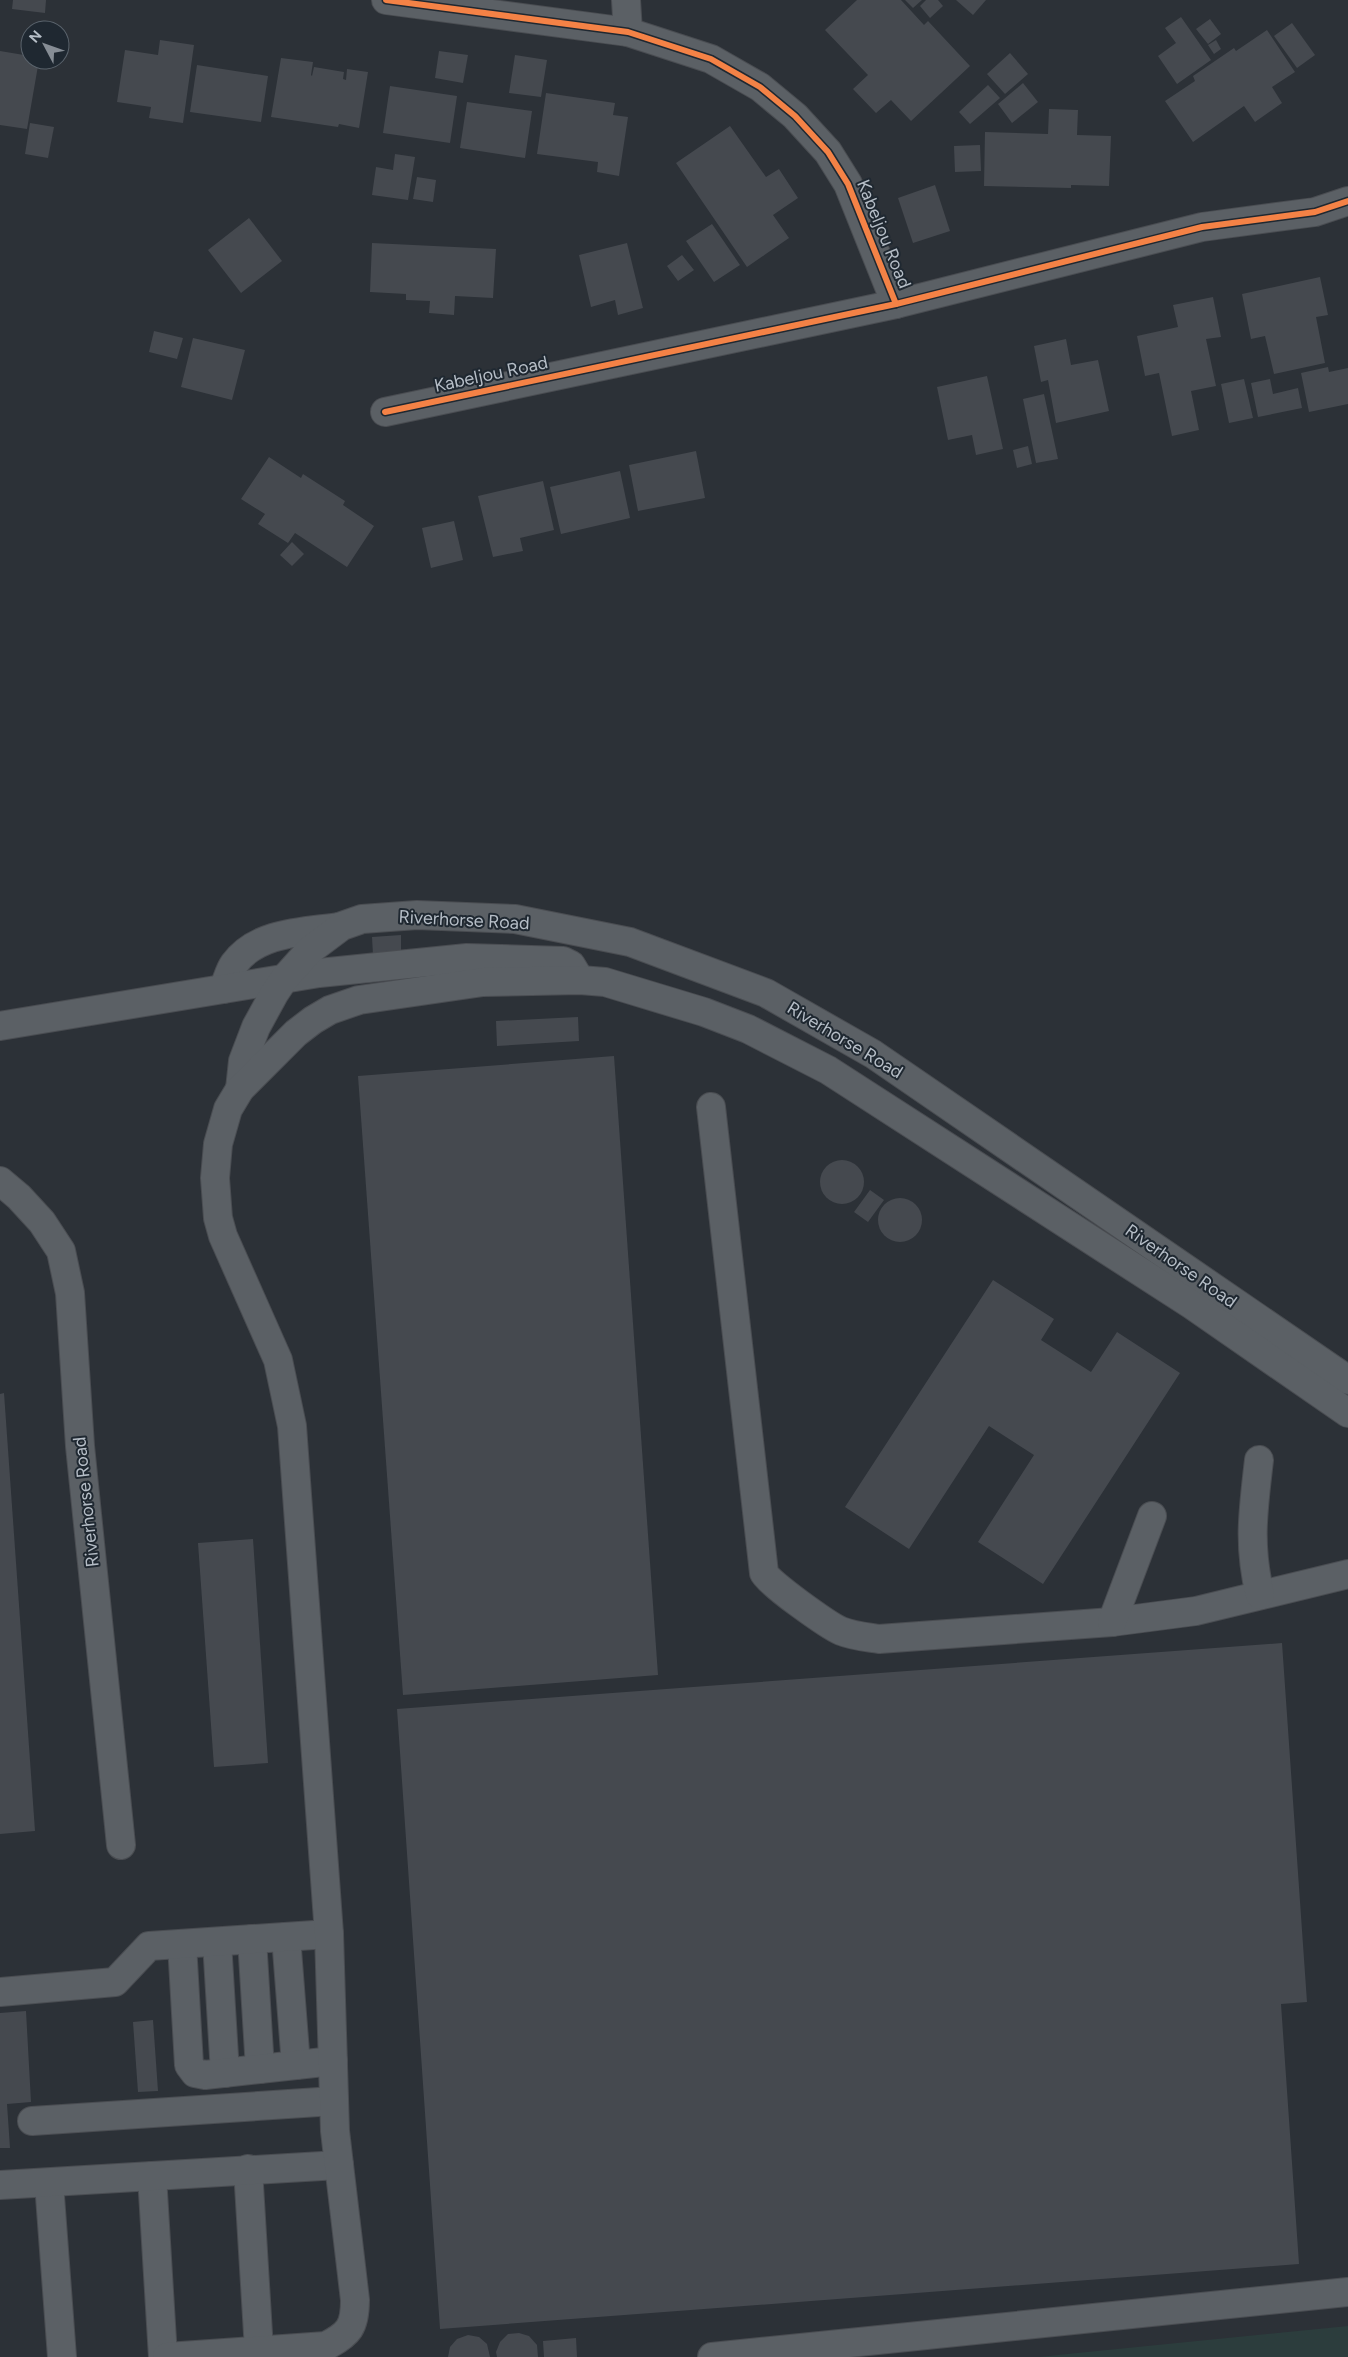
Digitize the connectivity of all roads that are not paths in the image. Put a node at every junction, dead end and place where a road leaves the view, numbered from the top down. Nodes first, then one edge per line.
1 (386, 0) edge
2 (626, 0) edge
3 (628, 32) junction
4 (1348, 201) edge
5 (896, 304) junction
6 (385, 412) dead end
7 (492, 918) junction
8 (342, 926) junction
9 (489, 958) junction
10 (284, 978) junction
11 (580, 980) junction
12 (224, 989) junction
13 (0, 1026) edge
14 (240, 1089) junction
15 (711, 1107) dead end
16 (0, 1181) edge
17 (1348, 1380) edge
18 (1348, 1413) edge
19 (1259, 1460) dead end
20 (1152, 1516) dead end
21 (1348, 1574) edge
22 (1260, 1596) junction
23 (1112, 1622) junction
24 (121, 1845) dead end
25 (329, 1934) junction
26 (286, 1937) junction
27 (252, 1939) junction
28 (217, 1942) junction
29 (182, 1944) junction
30 (0, 1992) edge
31 (333, 2061) junction
32 (296, 2065) junction
33 (260, 2069) junction
34 (225, 2073) junction
35 (334, 2101) junction
36 (32, 2121) dead end
37 (339, 2165) junction
38 (248, 2169) junction
39 (152, 2176) junction
40 (49, 2184) junction
41 (0, 2185) edge
42 (1348, 2292) edge
43 (259, 2350) junction
44 (62, 2357) edge
45 (163, 2357) edge
46 (167, 2357) edge
47 (712, 2357) edge

1 - 3 street, Kabeljou Road
2 - 3 street
3 - 5 street, Kabeljou Road
4 - 5 street, Kabeljou Road
5 - 6 street, Kabeljou Road
7 - 8 street, Riverhorse Road
7 - 9 street
7 - 17 street, Riverhorse Road
8 - 10 street, Riverhorse Road
8 - 12 street
9 - 10 street, Riverhorse Road
9 - 11 street, Riverhorse Road
10 - 12 street, Riverhorse Road
10 - 14 street, Riverhorse Road
11 - 14 street, Riverhorse Road
11 - 18 street, Riverhorse Road
12 - 13 street, Riverhorse Road
14 - 25 street
15 - 23 street
16 - 24 street, Riverhorse Road
19 - 22 street
20 - 23 street
21 - 22 street
22 - 23 street
25 - 26 street
25 - 31 street
26 - 27 street
26 - 32 street
27 - 28 street
27 - 33 street
28 - 29 street
28 - 34 street
29 - 30 street
29 - 34 street
31 - 32 street
31 - 35 street
32 - 33 street
33 - 34 street
35 - 36 street
35 - 37 street
37 - 38 street
37 - 43 street
38 - 39 street
38 - 43 street
39 - 40 street
39 - 45 street
40 - 41 street
40 - 44 street
42 - 47 street
43 - 46 street

